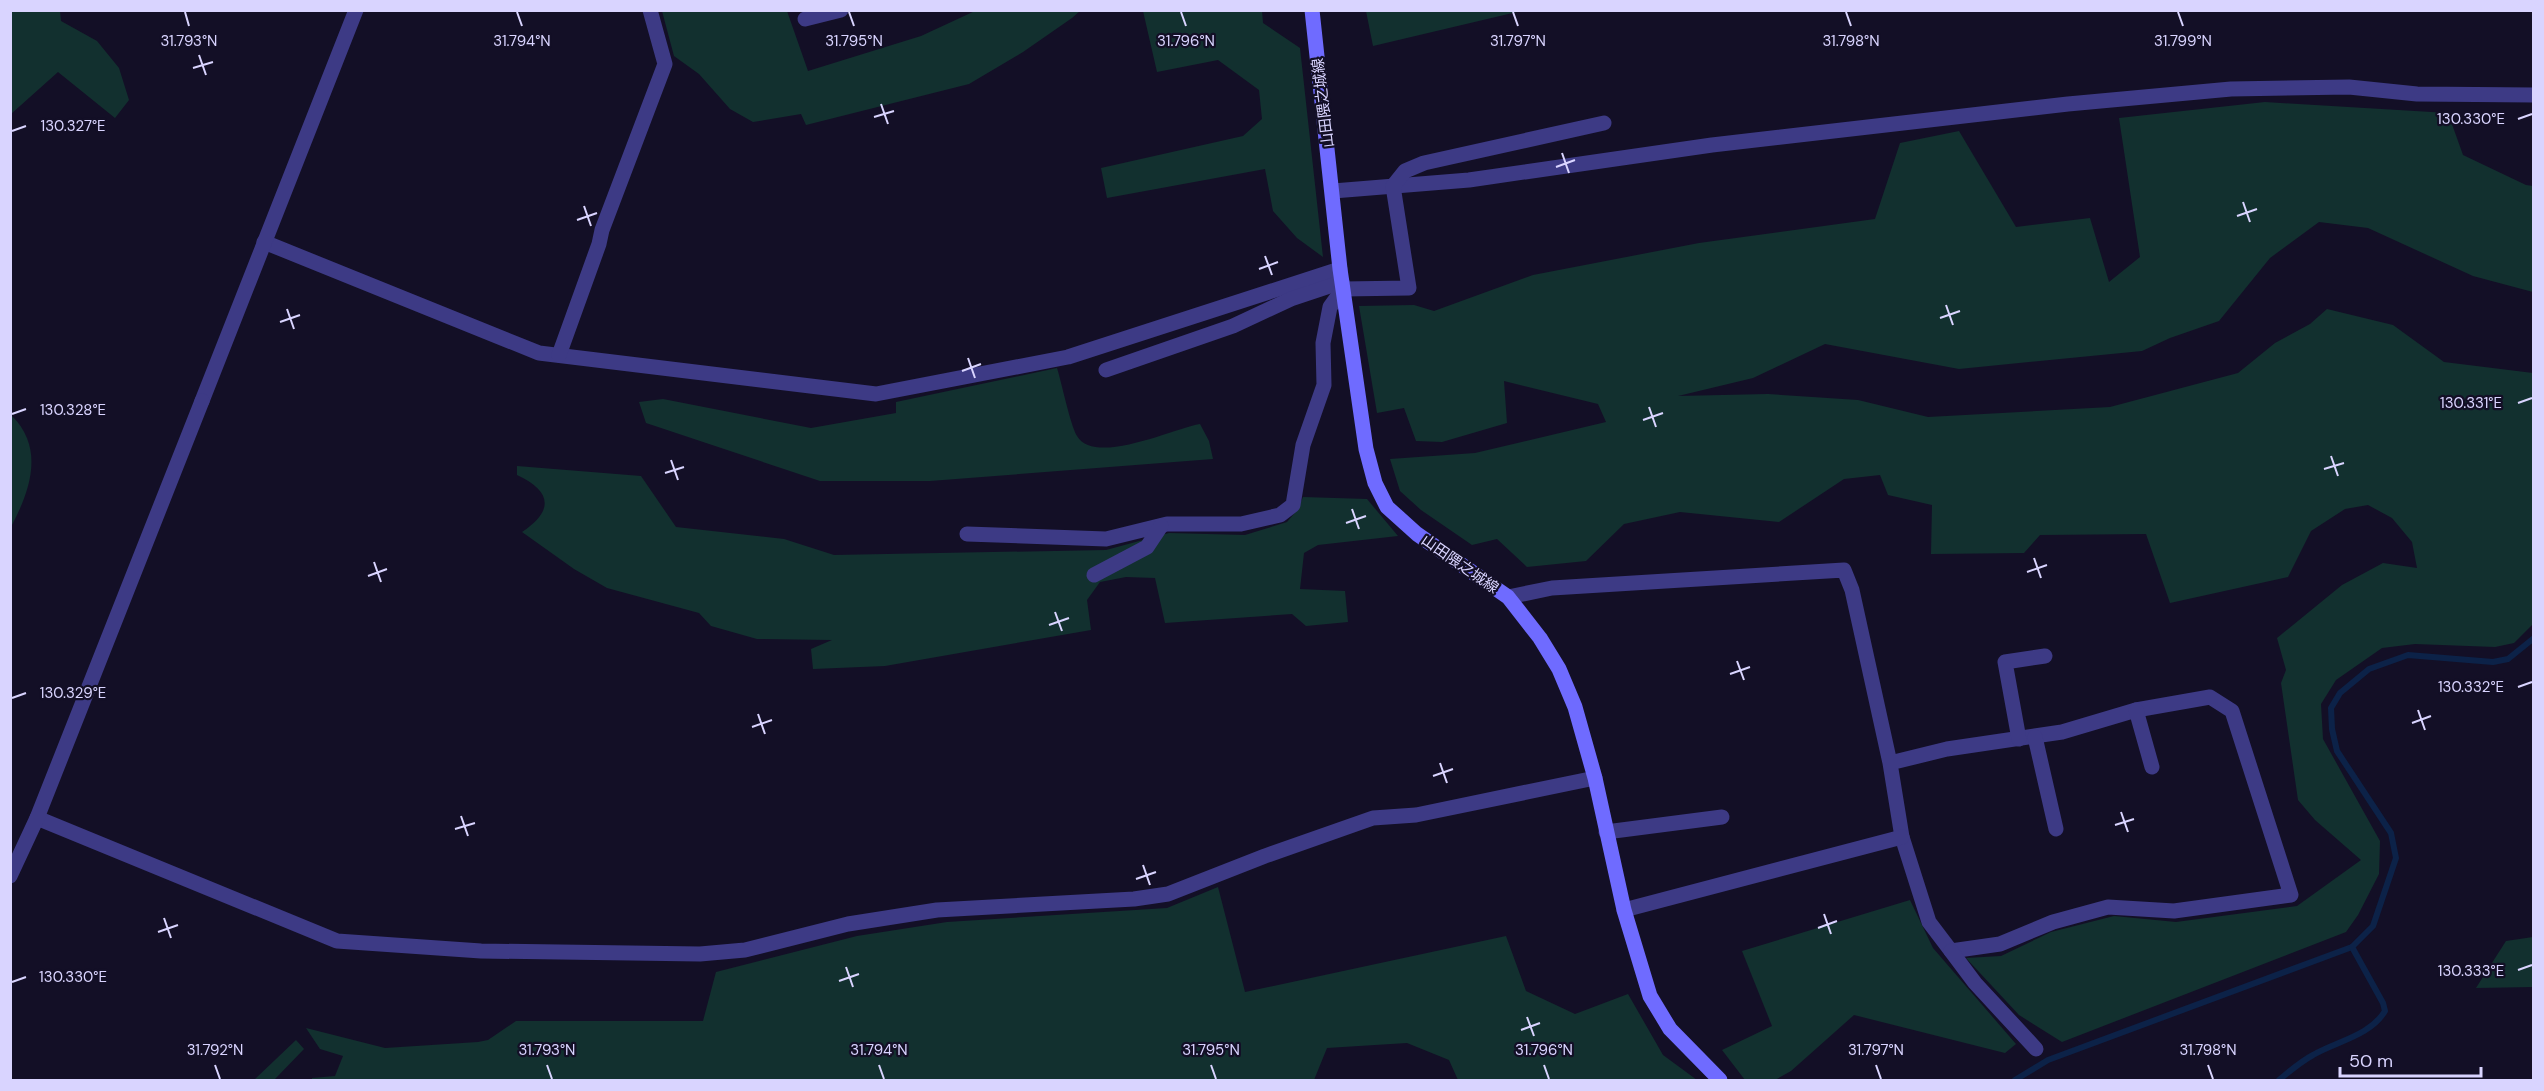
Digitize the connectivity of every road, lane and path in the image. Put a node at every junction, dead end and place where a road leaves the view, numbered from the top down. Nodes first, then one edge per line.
1 (356, 10) edge
2 (650, 10) edge
3 (841, 10) edge
4 (1312, 10) edge
5 (805, 19) dead end
6 (2534, 95) edge
7 (1604, 123) dead end
8 (1393, 186) junction
9 (1333, 191) junction
10 (264, 242) junction
11 (1342, 280) junction
12 (559, 356) junction
13 (1106, 370) dead end
14 (1161, 526) junction
15 (967, 534) dead end
16 (1094, 575) dead end
17 (1508, 597) junction
18 (2045, 656) dead end
19 (2136, 710) junction
20 (2035, 737) junction
21 (2019, 740) junction
22 (1890, 763) junction
23 (2152, 767) dead end
24 (1595, 778) junction
25 (1722, 817) dead end
26 (37, 818) junction
27 (2056, 829) dead end
28 (1606, 832) junction
29 (1902, 837) junction
30 (10, 876) edge
31 (1624, 910) junction
32 (1951, 951) junction
33 (2036, 1049) dead end
34 (1720, 1080) edge

1 - 10 street
2 - 12 street
3 - 5 street
4 - 9 main road, 山田隈之城線
6 - 8 street
7 - 8 street
8 - 9 street
8 - 11 street
9 - 11 main road, 山田隈之城線
10 - 12 street
10 - 26 street
11 - 12 street
11 - 13 street
11 - 14 street
11 - 17 main road, 山田隈之城線
14 - 15 street
14 - 16 street
17 - 22 street
17 - 24 main road, 山田隈之城線
18 - 21 street
19 - 20 street
19 - 23 street
19 - 32 street
20 - 21 street
20 - 27 street
21 - 22 street
22 - 29 street
24 - 26 street
24 - 28 main road, 山田隈之城線
25 - 28 street
26 - 30 street
28 - 31 main road, 山田隈之城線
29 - 31 street
29 - 32 street
31 - 34 main road, 山田隈之城線
32 - 33 street

